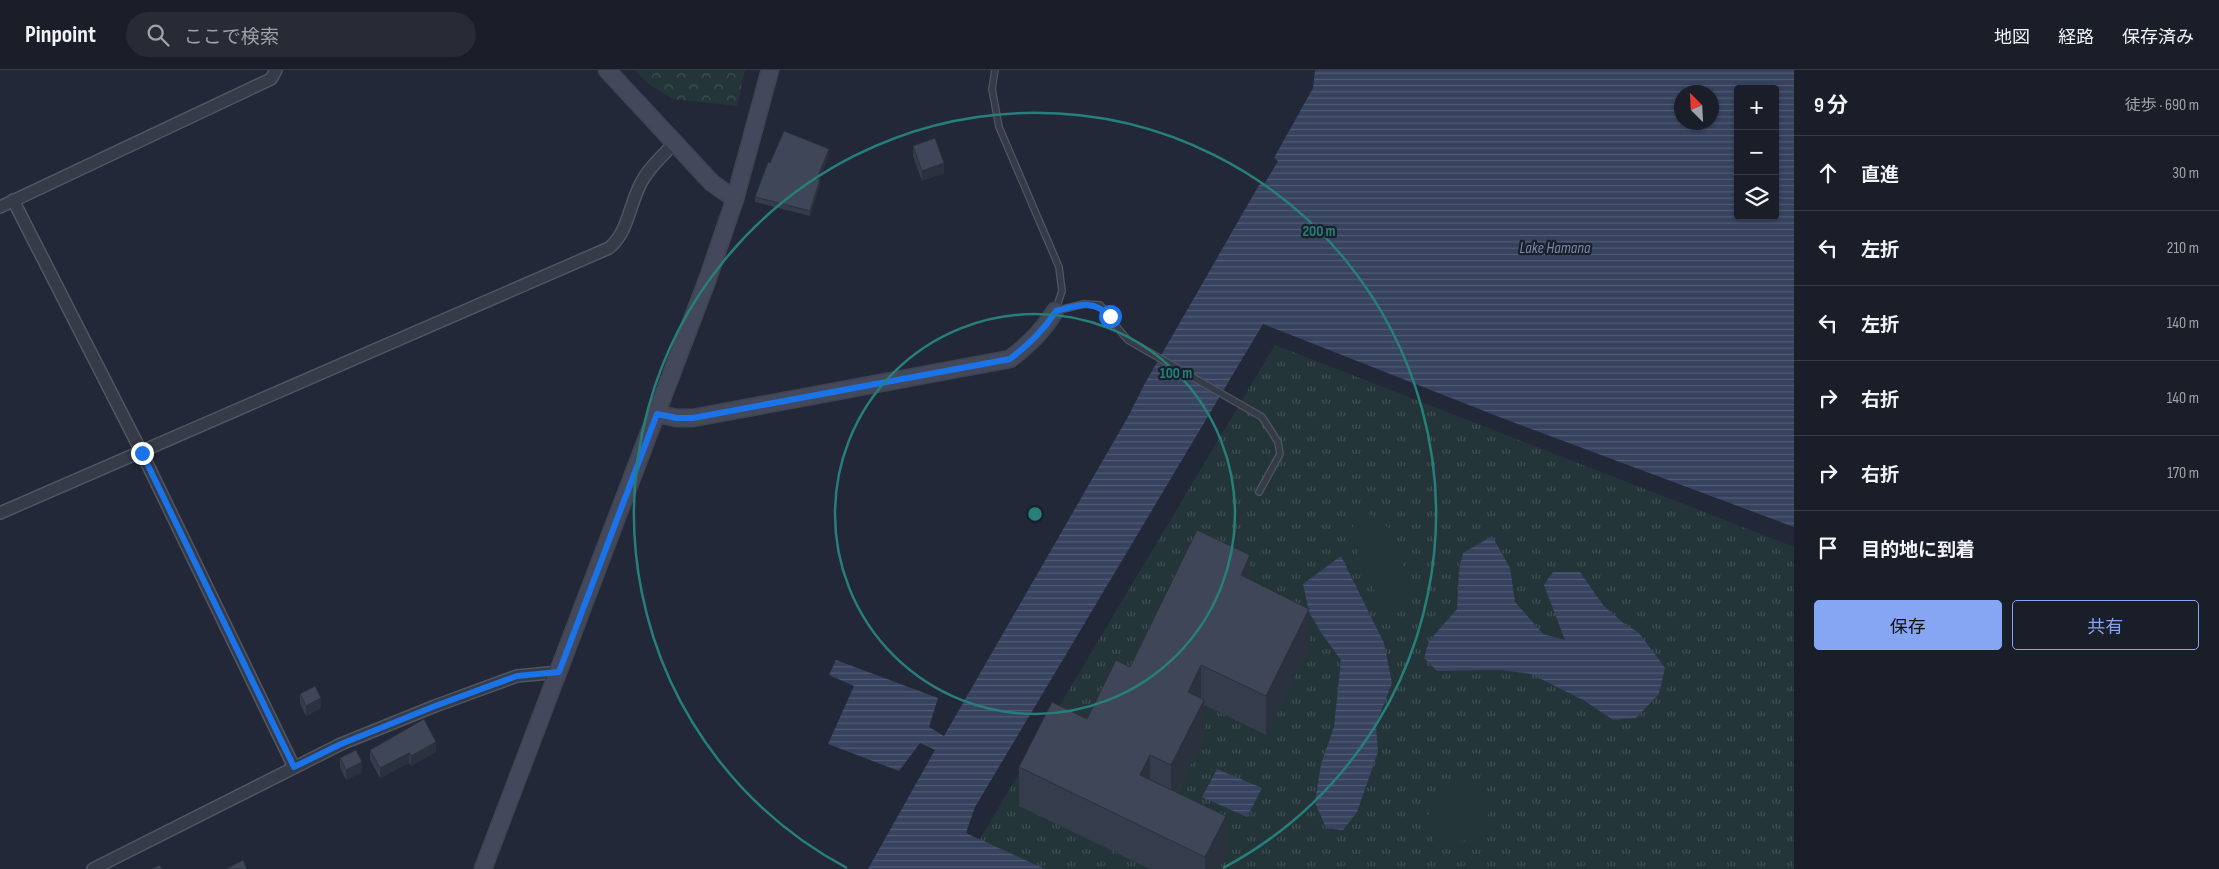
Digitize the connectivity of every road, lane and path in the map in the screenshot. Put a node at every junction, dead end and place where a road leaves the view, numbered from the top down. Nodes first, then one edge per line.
1 (276, 70) edge
2 (607, 70) edge
3 (770, 70) edge
4 (995, 70) edge
5 (674, 143) junction
6 (735, 199) junction
7 (13, 200) junction
8 (0, 207) edge
9 (1056, 311) junction
10 (657, 414) junction
11 (142, 453) junction
12 (1259, 492) dead end
13 (0, 513) edge
14 (559, 672) junction
15 (294, 767) junction
16 (93, 869) edge
17 (484, 869) edge

1 - 7 street
2 - 5 street
3 - 6 street
4 - 9 lane
5 - 6 street
5 - 11 street
6 - 10 street
7 - 8 street
7 - 11 street
9 - 10 street
9 - 12 lane
10 - 14 street
11 - 13 street
11 - 15 street
14 - 15 street
14 - 17 street
15 - 16 street

